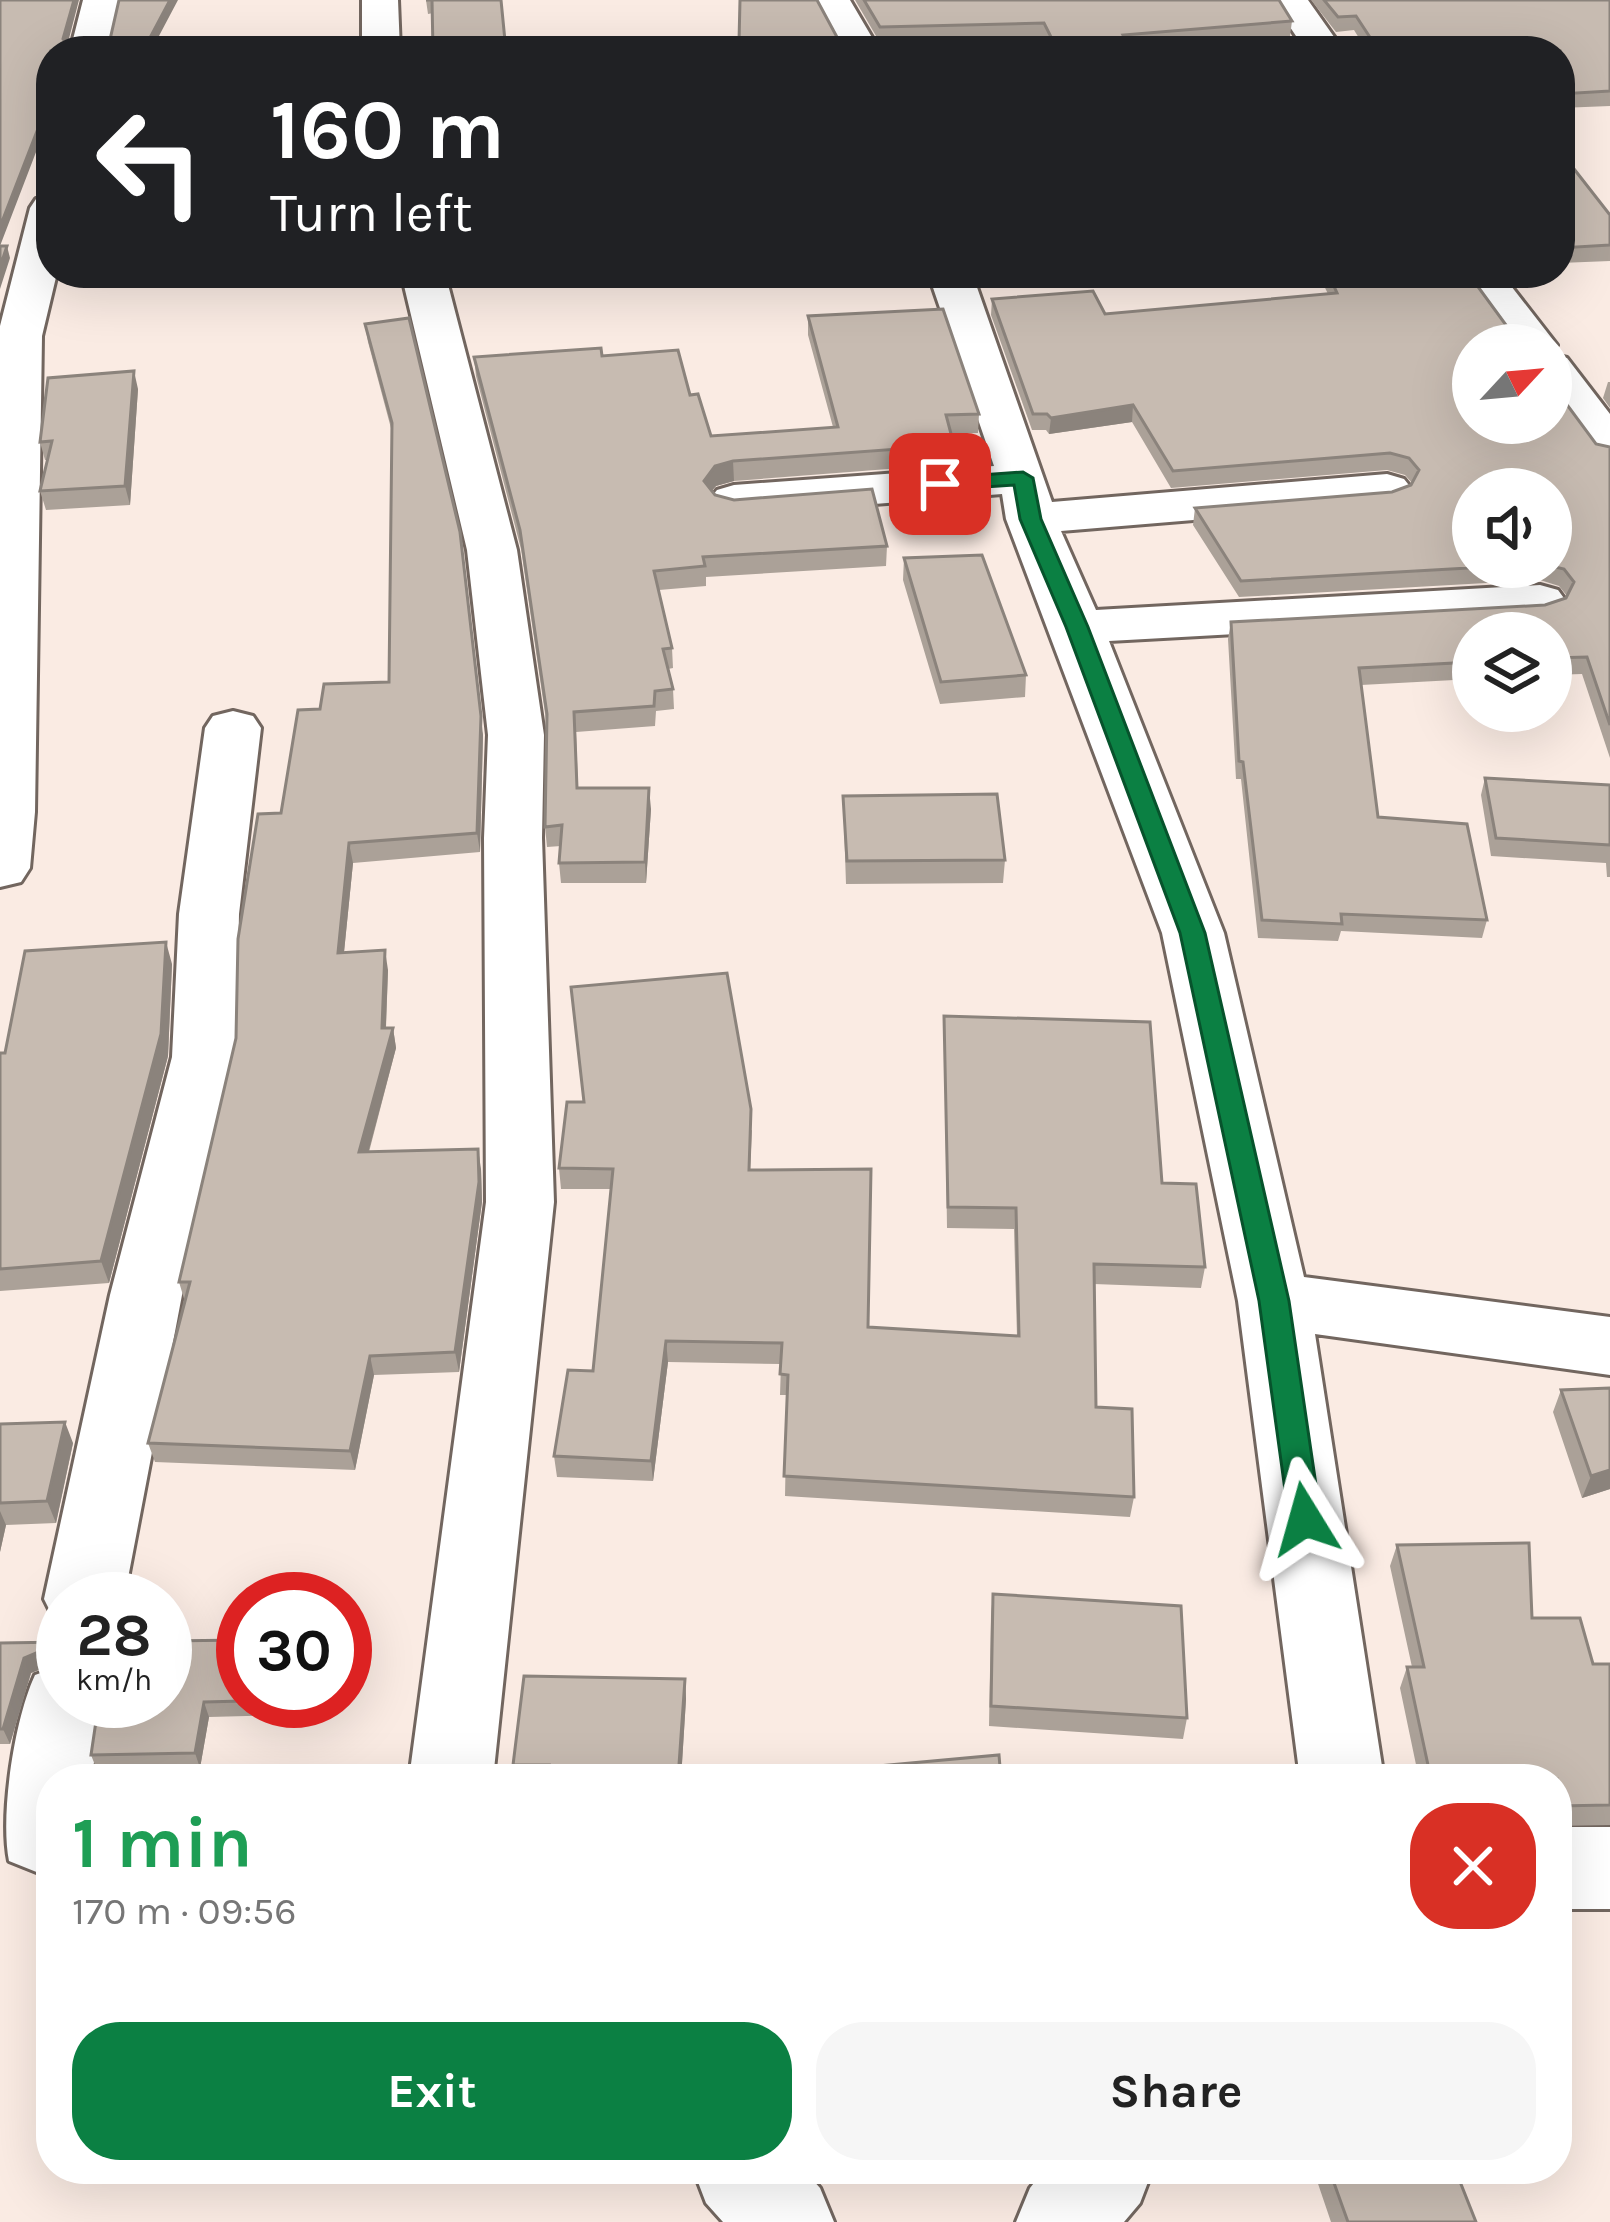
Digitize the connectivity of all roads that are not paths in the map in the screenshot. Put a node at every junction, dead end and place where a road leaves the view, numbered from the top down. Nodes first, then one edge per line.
1 (101, 0) edge
2 (380, 0) edge
3 (832, 0) edge
4 (1290, 0) edge
5 (93, 36) edge
6 (381, 36) edge
7 (852, 36) edge
8 (1315, 36) edge
9 (36, 270) edge
10 (427, 288) edge
11 (955, 288) edge
12 (1490, 288) edge
13 (1518, 324) edge
14 (1572, 396) edge
15 (1610, 446) edge
16 (1387, 489) edge
17 (1027, 498) junction
18 (734, 500) edge
19 (1540, 601) edge
20 (1077, 627) junction
21 (233, 728) dead end
22 (0, 868) edge
23 (1274, 1301) junction
24 (1610, 1346) edge
25 (90, 1572) edge
26 (57, 1728) edge
27 (48, 1764) edge
28 (453, 1764) edge
29 (1340, 1764) edge
30 (1572, 1868) edge
31 (1610, 1868) edge
32 (753, 2184) edge
33 (1094, 2184) edge
34 (786, 2222) edge
35 (1064, 2222) edge

1 - 5 street
2 - 6 street
3 - 7 street
4 - 8 street
9 - 22 street
10 - 28 street
11 - 17 street
12 - 13 street
14 - 15 street
16 - 17 street
17 - 18 street
17 - 20 street
19 - 20 street
20 - 23 street
21 - 25 street
23 - 24 street
23 - 29 street
26 - 27 street
30 - 31 street
32 - 34 street
33 - 35 street

